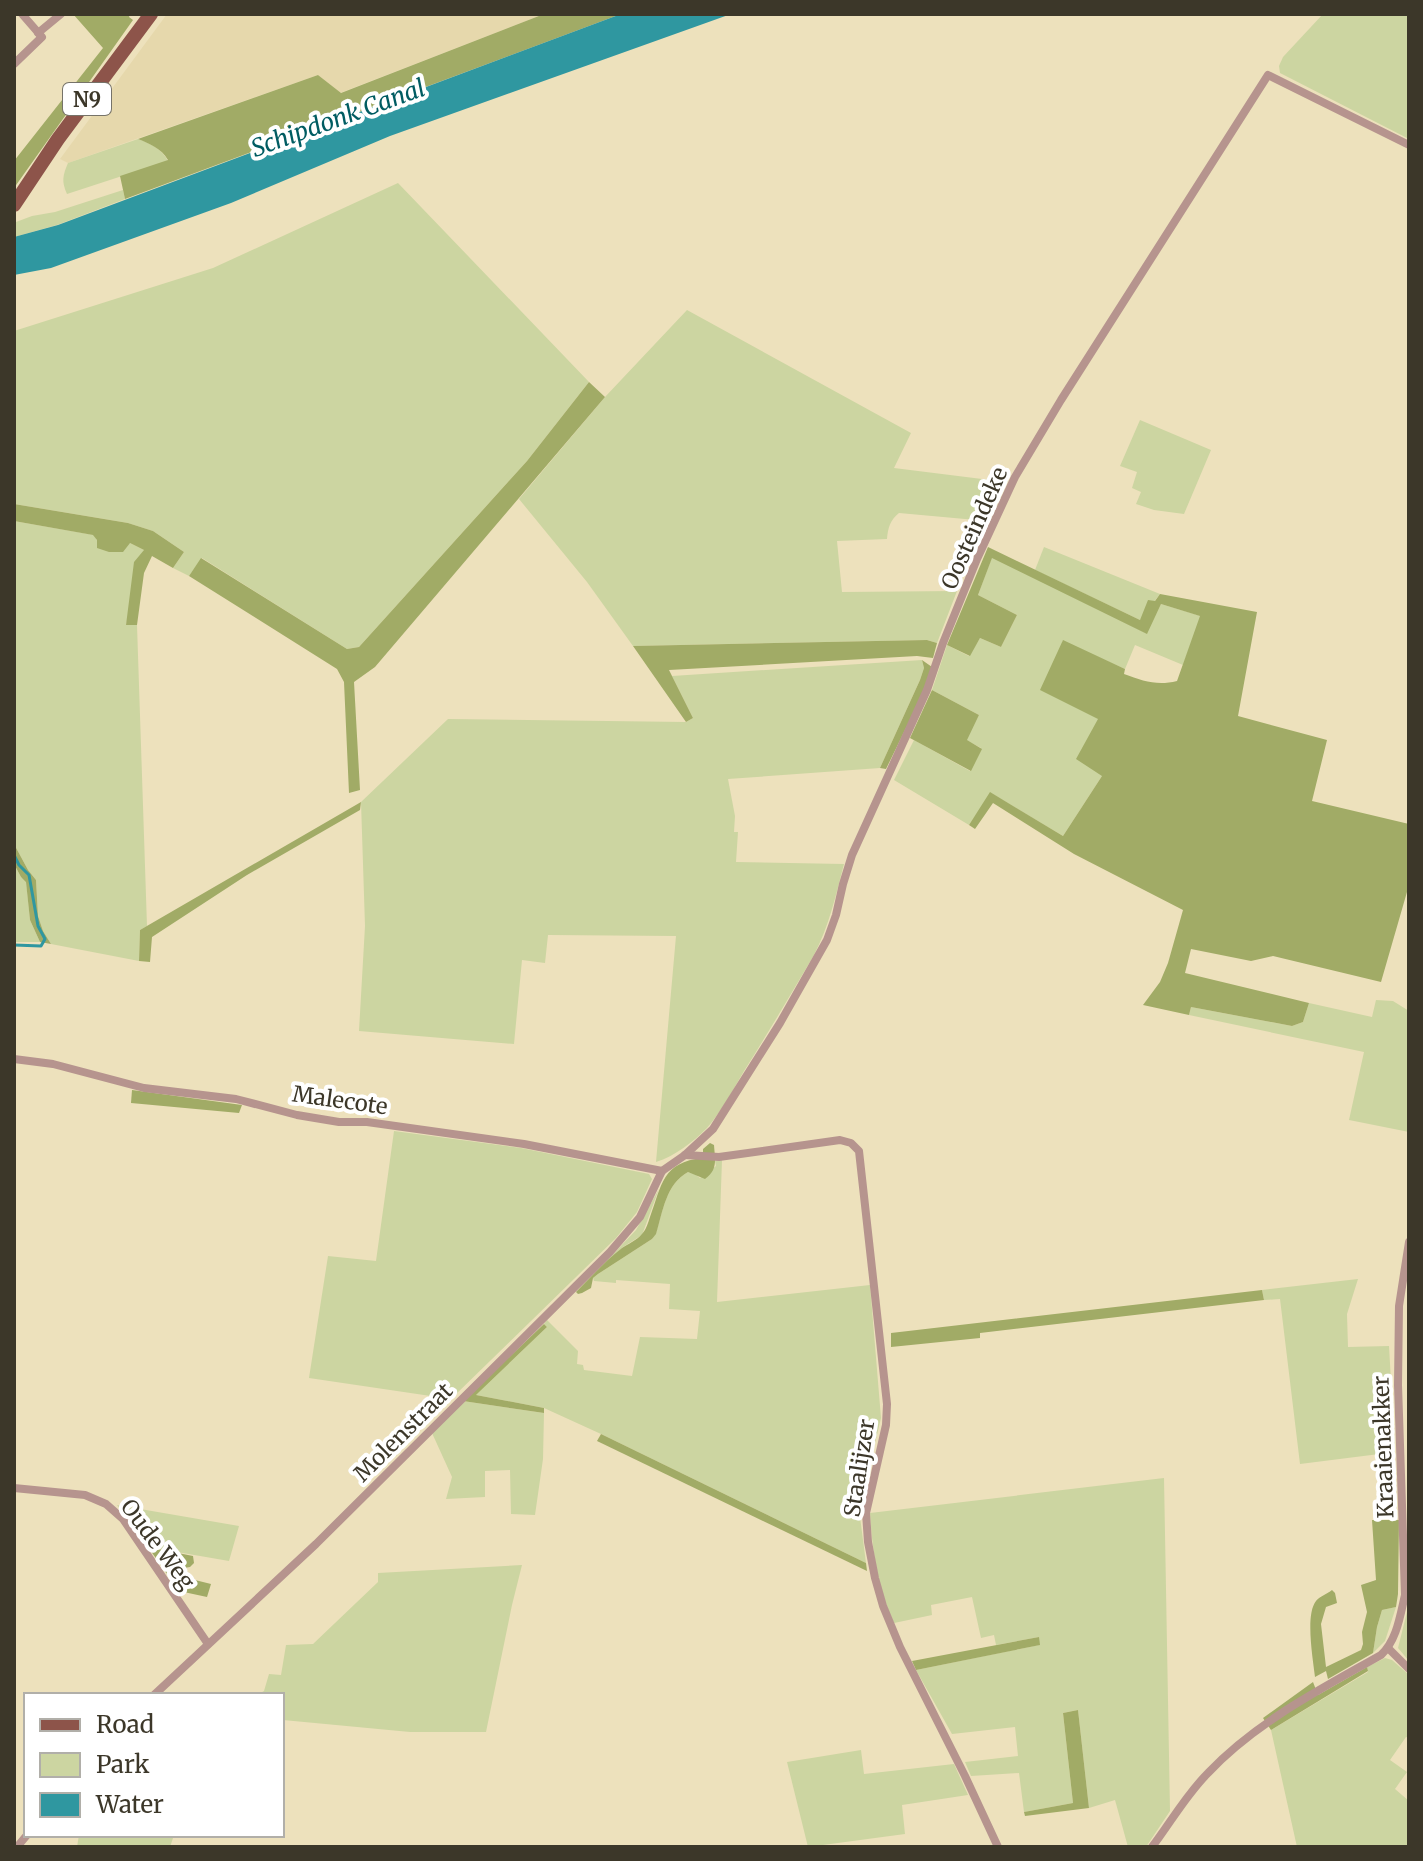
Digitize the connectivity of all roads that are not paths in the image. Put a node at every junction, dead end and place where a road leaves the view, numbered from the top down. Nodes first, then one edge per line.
1 (22, 14) edge
2 (61, 14) edge
3 (151, 14) edge
4 (40, 35) junction
5 (14, 64) edge
6 (1409, 145) edge
7 (14, 205) edge
8 (14, 1059) edge
9 (685, 1155) junction
10 (661, 1175) junction
11 (1409, 1242) edge
12 (14, 1488) edge
13 (208, 1644) junction
14 (1388, 1648) junction
15 (1409, 1669) edge
16 (156, 1693) edge
17 (998, 1847) edge
18 (1152, 1847) edge

1 - 4 street
2 - 4 street
3 - 7 main road, N9
4 - 5 street
6 - 9 street, Oosteindeke
8 - 10 street, Malecote
9 - 10 street
9 - 17 street, Staalijzer
10 - 13 street, Molenstraat
11 - 14 street, Kraaienakker
12 - 13 street, Oude Weg
13 - 16 street, Molenstraat
14 - 15 street
14 - 18 street

